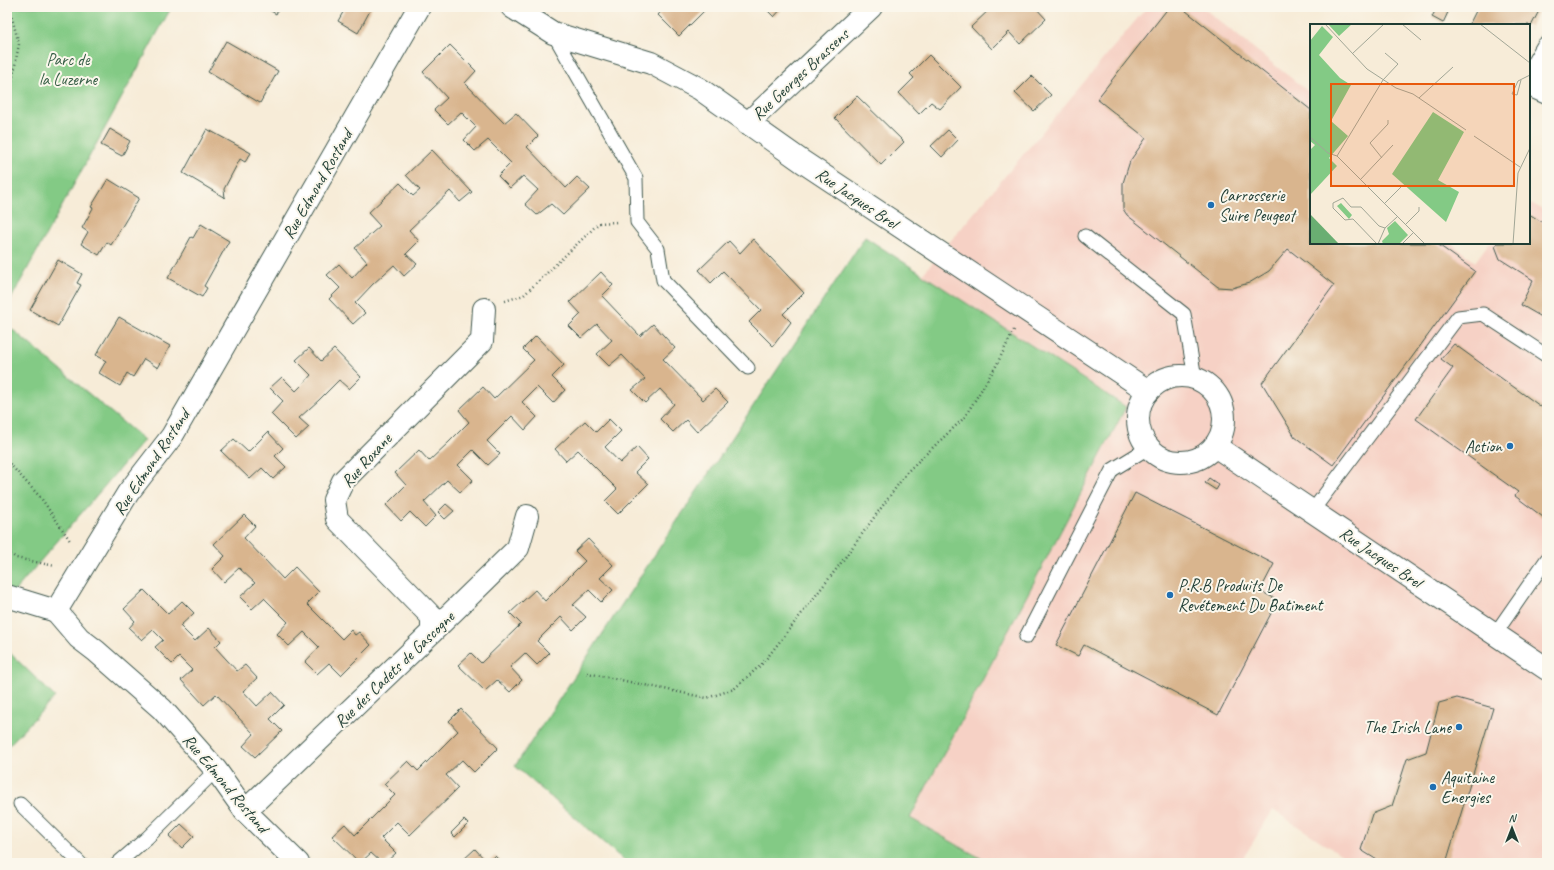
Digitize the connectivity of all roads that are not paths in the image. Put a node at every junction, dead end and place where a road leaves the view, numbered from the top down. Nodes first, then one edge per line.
1 (419, 7) edge
2 (512, 7) edge
3 (871, 7) edge
4 (553, 33) junction
5 (1547, 48) edge
6 (1547, 93) edge
7 (747, 124) junction
8 (1085, 236) dead end
9 (484, 309) road end
10 (1547, 356) edge
11 (748, 368) dead end
12 (1195, 378) junction
13 (1148, 391) junction
14 (1215, 446) junction
15 (1148, 448) junction
16 (1312, 510) junction
17 (527, 516) dead end
18 (1547, 559) edge
19 (7, 596) edge
20 (56, 611) junction
21 (432, 632) junction
22 (1495, 634) junction
23 (1026, 637) dead end
24 (1547, 670) edge
25 (216, 770) junction
26 (20, 804) dead end
27 (245, 811) junction
28 (80, 863) edge
29 (118, 863) edge
30 (298, 863) edge

1 - 20 street, Rue Edmond Rostand
2 - 4 street, Rue Jacques Brel
3 - 7 street, Rue Georges Brassens
4 - 7 street, Rue Jacques Brel
4 - 11 lane
5 - 6 street
7 - 13 street, Rue Jacques Brel
8 - 12 lane
9 - 21 street, Rue Roxane
10 - 16 lane
12 - 13 street
12 - 14 street
13 - 15 street
14 - 15 street
14 - 16 street, Rue Jacques Brel
15 - 23 lane
16 - 22 street, Rue Jacques Brel
17 - 21 street, Rue des Cadets de Gascogne
18 - 22 lane
19 - 20 street
20 - 25 street, Rue Edmond Rostand
21 - 27 street, Rue des Cadets de Gascogne
22 - 24 street, Rue Jacques Brel
25 - 27 street, Rue Edmond Rostand
25 - 29 lane
26 - 28 lane
27 - 30 street, Rue Edmond Rostand

